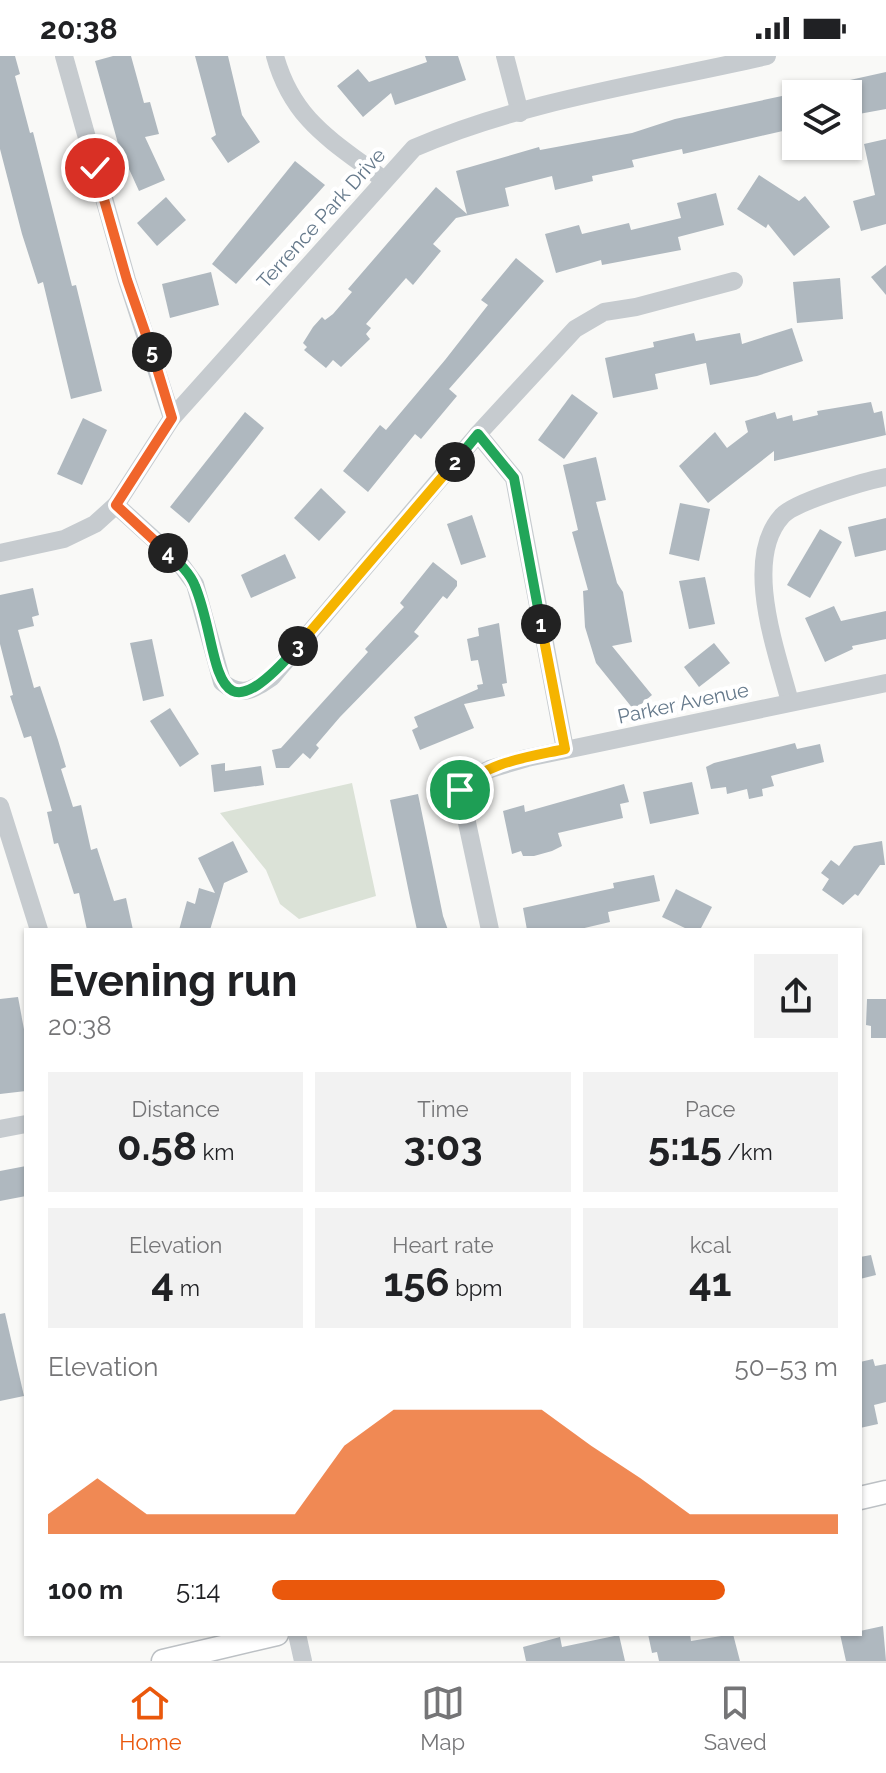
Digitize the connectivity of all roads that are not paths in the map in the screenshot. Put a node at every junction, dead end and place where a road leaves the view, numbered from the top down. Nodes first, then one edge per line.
1 (64, 56) edge
2 (275, 56) edge
3 (505, 56) edge
4 (767, 56) edge
5 (520, 113) junction
6 (384, 180) junction
7 (734, 281) dead end
8 (172, 418) junction
9 (478, 434) junction
10 (886, 477) edge
11 (116, 505) junction
12 (0, 553) edge
13 (886, 683) edge
14 (790, 702) junction
15 (565, 749) junction
16 (0, 806) edge
17 (4, 834) edge
18 (38, 928) edge
19 (490, 928) edge
20 (24, 1124) edge
21 (0, 1129) edge
22 (886, 1492) edge
23 (862, 1498) edge
24 (269, 1636) edge
25 (297, 1636) edge
26 (163, 1661) edge
27 (303, 1661) edge

1 - 8 street
2 - 6 street
3 - 5 street
4 - 5 street, Terrence Park Drive
5 - 6 street, Terrence Park Drive
6 - 8 street, Terrence Park Drive
7 - 9 street
8 - 11 street, Terrence Park Drive
9 - 11 street
9 - 15 street
10 - 14 street
11 - 12 street, Terrence Park Drive
13 - 14 street, Parker Avenue
14 - 15 street, Parker Avenue
15 - 19 street, Parker Avenue
16 - 17 street
17 - 18 street
20 - 21 street
22 - 23 main road
24 - 26 main road
25 - 27 street

